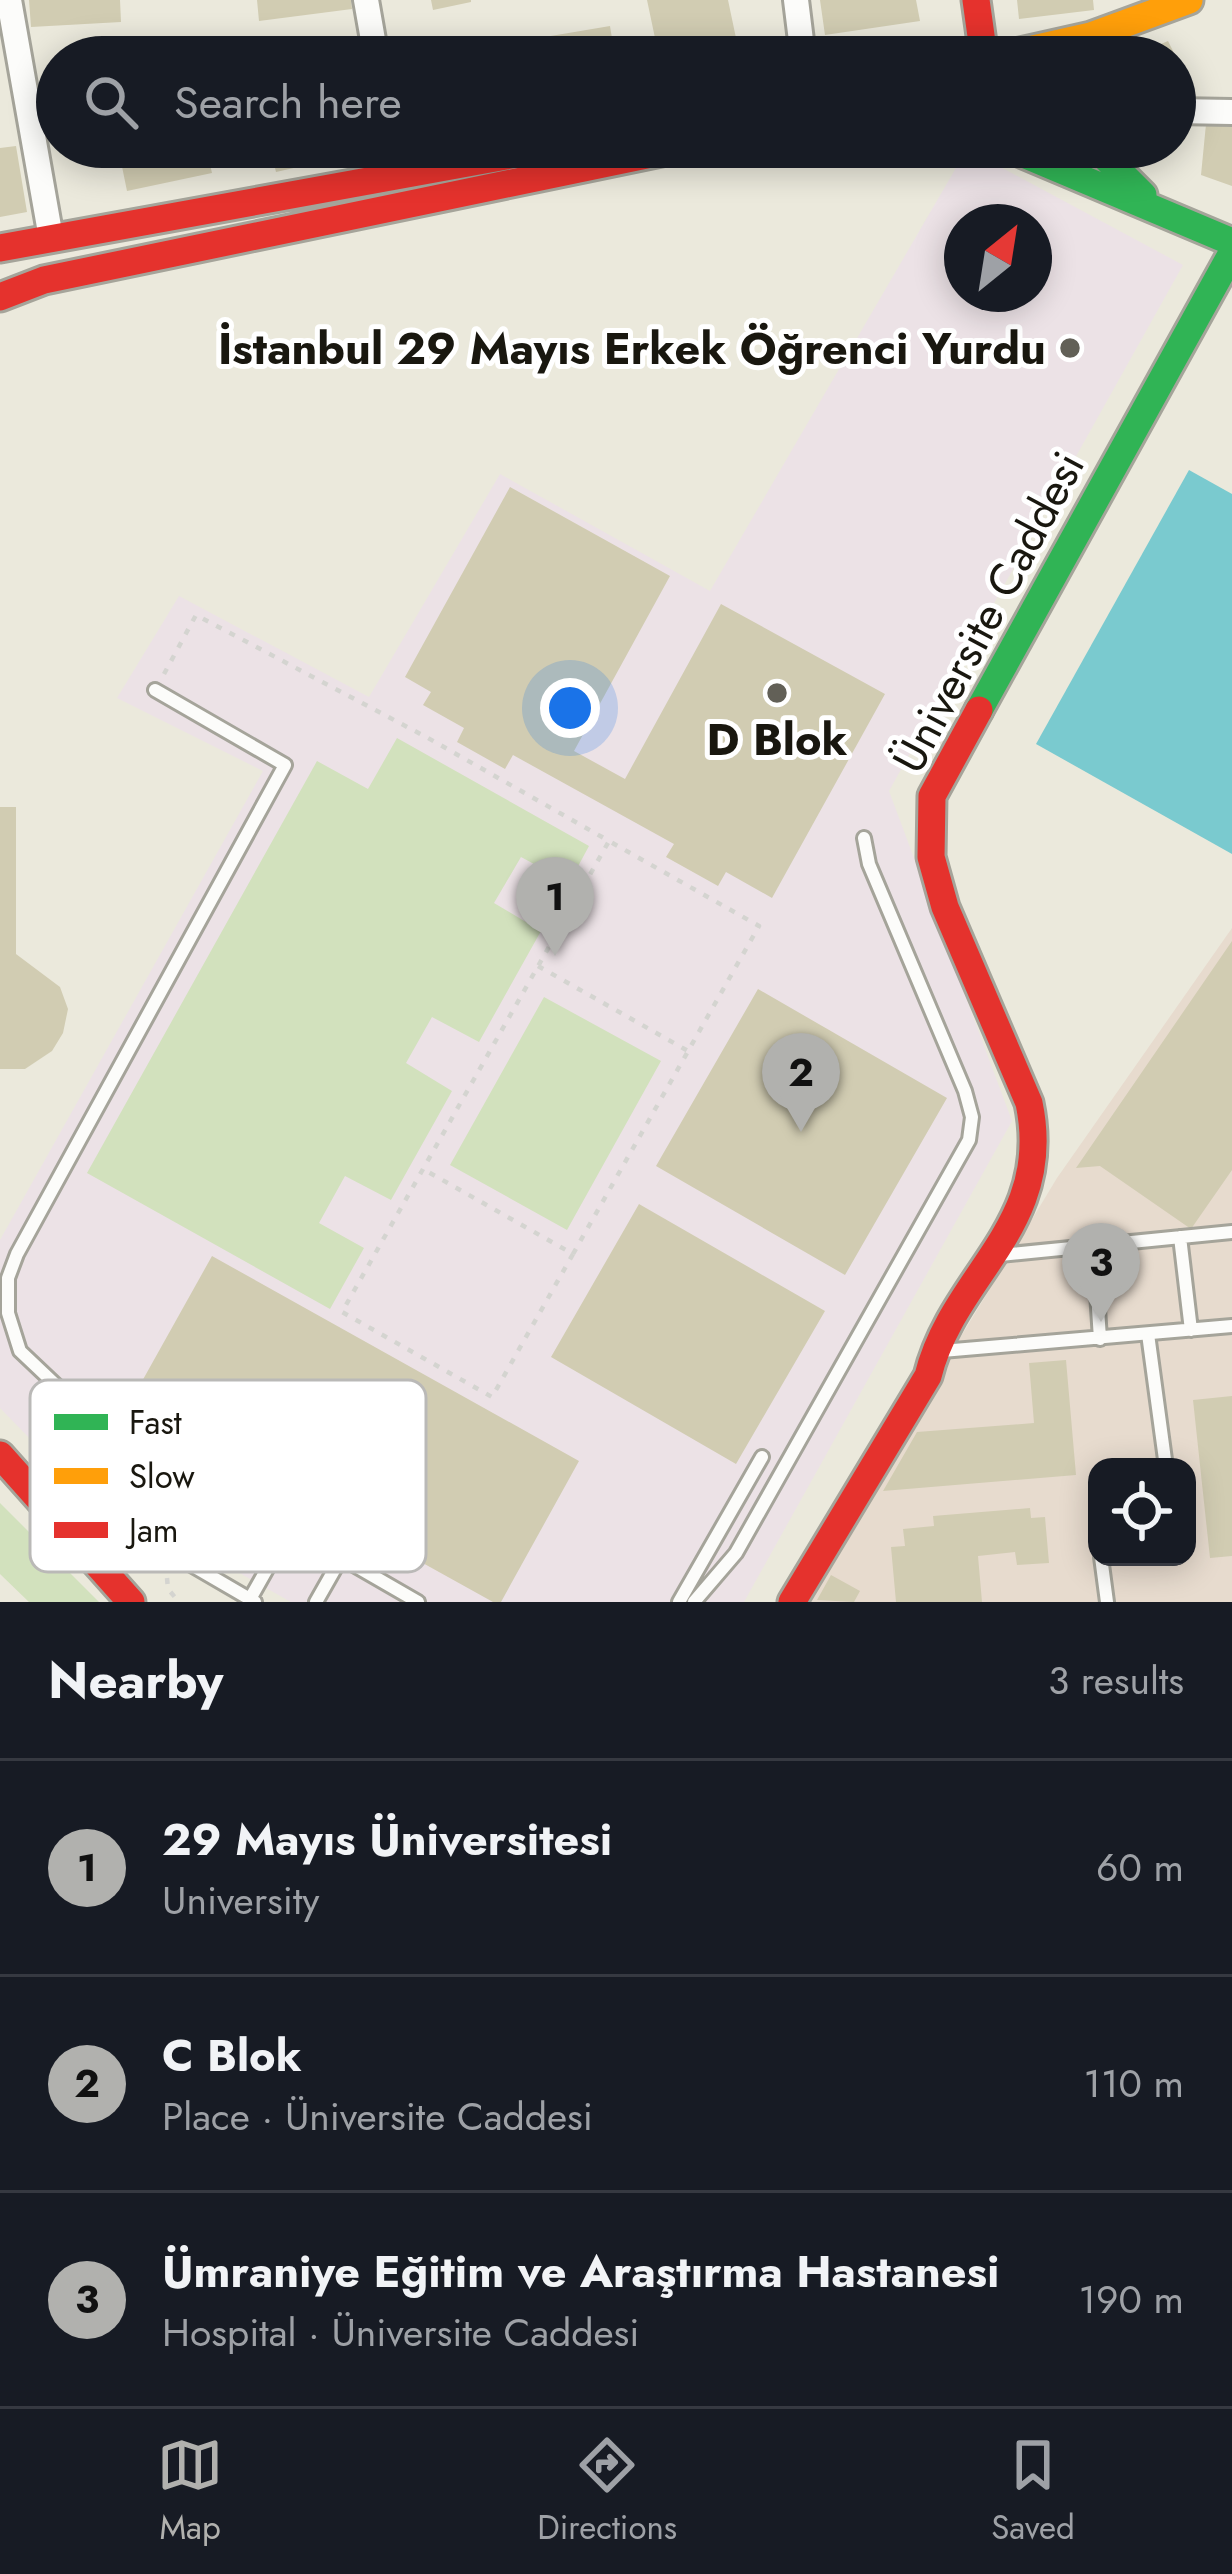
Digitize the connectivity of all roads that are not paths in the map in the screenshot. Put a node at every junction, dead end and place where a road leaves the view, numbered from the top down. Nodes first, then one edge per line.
1 (9, 0) edge
2 (367, 0) edge
3 (796, 0) edge
4 (976, 0) edge
5 (1189, 0) edge
6 (373, 36) edge
7 (800, 36) edge
8 (982, 36) edge
9 (1110, 36) edge
10 (1196, 111) edge
11 (1232, 112) edge
12 (36, 153) edge
13 (39, 168) edge
14 (394, 168) edge
15 (443, 168) edge
16 (584, 168) edge
17 (1056, 168) edge
18 (1112, 168) edge
19 (395, 177) junction
20 (1164, 214) junction
21 (51, 238) junction
22 (1232, 242) edge
23 (0, 248) edge
24 (1232, 254) edge
25 (0, 297) edge
26 (155, 690) road end
27 (864, 838) dead end
28 (1232, 1232) edge
29 (1180, 1237) junction
30 (1094, 1246) junction
31 (990, 1256) junction
32 (1232, 1326) edge
33 (1191, 1330) junction
34 (1148, 1334) junction
35 (1100, 1339) junction
36 (934, 1351) junction
37 (51, 1380) edge
38 (762, 1457) dead end
39 (1165, 1458) edge
40 (6, 1464) edge
41 (30, 1491) edge
42 (1102, 1566) edge
43 (103, 1572) edge
44 (204, 1572) edge
45 (267, 1572) edge
46 (333, 1572) edge
47 (366, 1572) edge
48 (253, 1600) edge
49 (130, 1602) edge
50 (316, 1602) edge
51 (418, 1602) edge
52 (679, 1602) edge
53 (694, 1602) edge
54 (773, 1602) edge
55 (792, 1602) edge
56 (1107, 1602) edge

1 - 12 street
2 - 6 street
3 - 7 street
4 - 8 main road
5 - 9 main road
10 - 11 street
13 - 21 street
14 - 19 street
15 - 19 main road
16 - 25 main road
17 - 20 main road
18 - 20 main road
19 - 21 main road
20 - 22 main road
21 - 23 main road
24 - 31 main road, Üniversite Caddesi
26 - 37 lane
27 - 53 lane
28 - 29 lane
29 - 30 lane
29 - 33 lane
30 - 31 lane
30 - 35 lane
31 - 36 main road, Üniversite Caddesi
32 - 33 lane
33 - 34 lane
34 - 35 lane
34 - 39 lane
35 - 36 lane
36 - 54 street, Üniversite Caddesi
36 - 55 main road, Üniversite Caddesi
38 - 52 lane
40 - 41 main road
42 - 56 lane
43 - 49 main road
44 - 48 lane
45 - 48 lane
46 - 50 lane
47 - 51 lane

